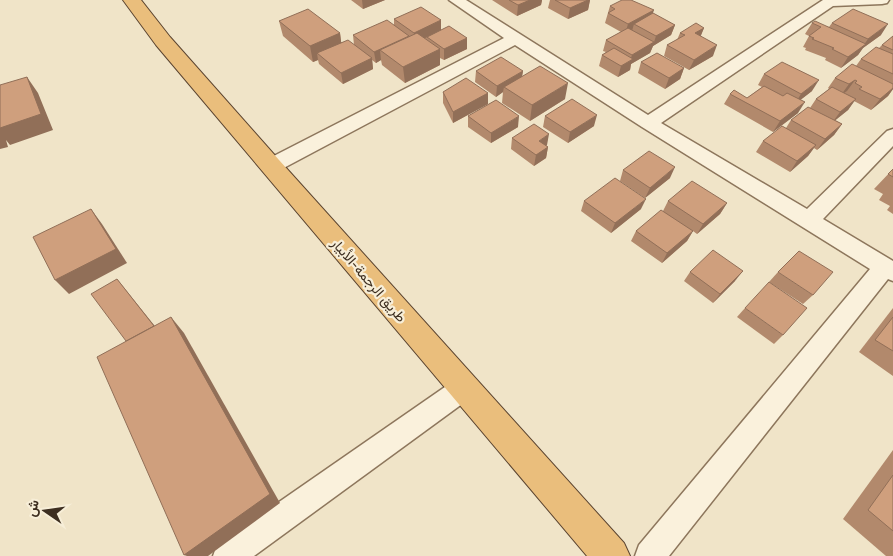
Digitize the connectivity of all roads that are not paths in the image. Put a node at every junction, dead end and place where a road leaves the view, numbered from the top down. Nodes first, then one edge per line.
1 (132, 0) edge
2 (456, 0) edge
3 (882, 0) edge
4 (516, 38) junction
5 (648, 123) junction
6 (893, 135) edge
7 (271, 166) junction
8 (809, 220) junction
9 (889, 270) edge
10 (464, 388) junction
11 (228, 556) edge
12 (611, 556) edge
13 (650, 556) edge

1 - 7 highway, طريق الرجمة-الأبيار
2 - 4 street
3 - 5 street
4 - 5 street
4 - 7 street
5 - 8 street
6 - 8 street
7 - 10 highway, طريق الرجمة-الأبيار
8 - 9 street
9 - 13 street
10 - 11 street
10 - 12 highway, طريق الرجمة-الأبيار

